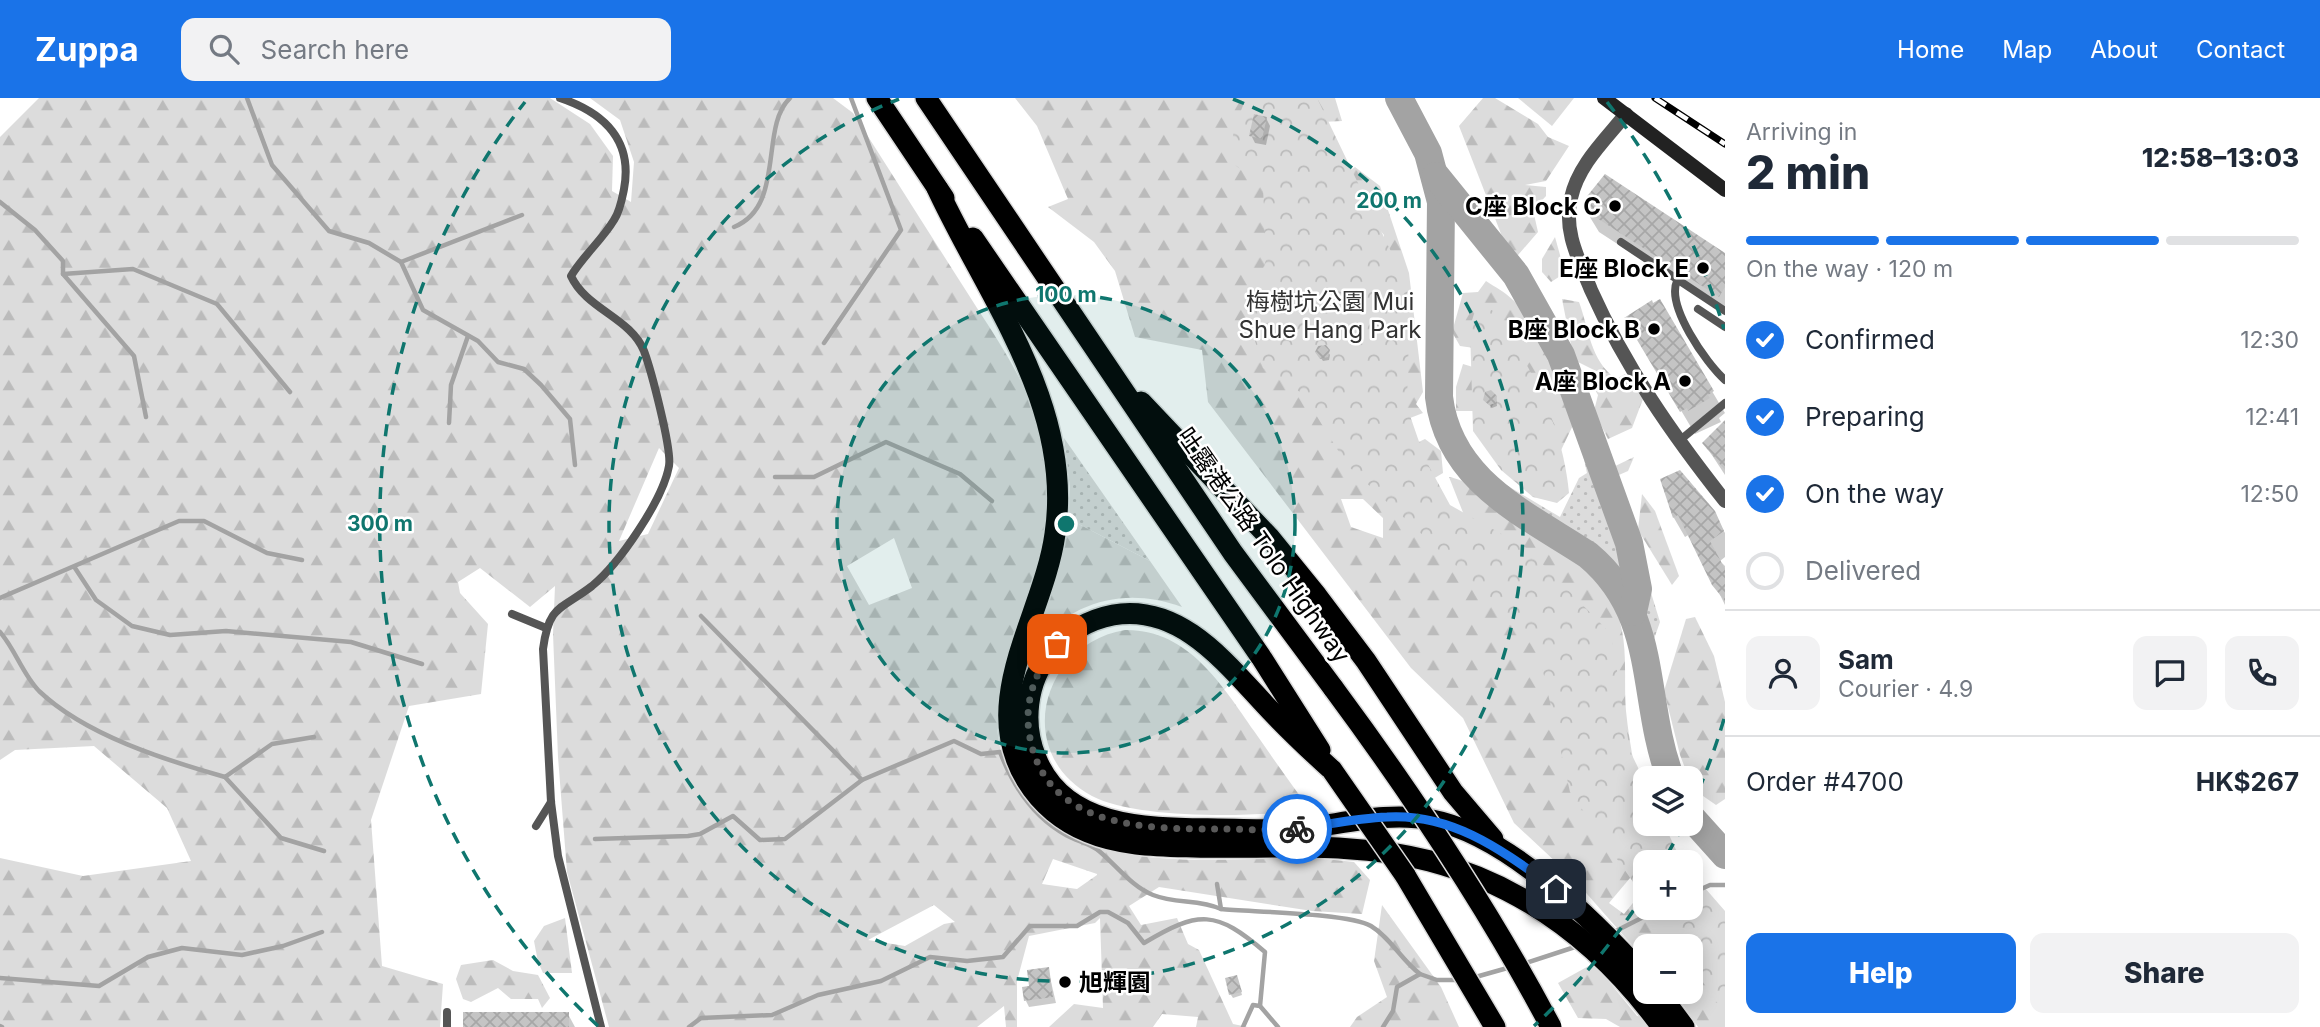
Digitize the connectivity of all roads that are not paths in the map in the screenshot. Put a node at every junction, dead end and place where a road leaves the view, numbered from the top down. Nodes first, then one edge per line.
1 (561, 98) edge
2 (877, 98) edge
3 (926, 98) edge
4 (1604, 98) edge
5 (1626, 114) junction
6 (937, 188) junction
7 (1725, 190) edge
8 (1620, 242) dead end
9 (1677, 281) junction
10 (1699, 309) dead end
11 (1725, 312) edge
12 (1725, 327) edge
13 (1116, 380) junction
14 (1725, 380) edge
15 (1725, 403) edge
16 (1679, 441) junction
17 (1725, 501) edge
18 (512, 614) dead end
19 (546, 628) junction
20 (1290, 717) junction
21 (551, 803) junction
22 (536, 825) dead end
23 (1509, 856) junction
24 (1622, 964) junction
25 (1633, 970) edge
26 (1667, 1004) edge
27 (447, 1012) dead end
28 (447, 1027) edge
29 (601, 1027) edge
30 (1495, 1027) edge
31 (1551, 1027) edge
32 (1662, 1027) edge
33 (1684, 1027) edge

1 - 19 lane
2 - 6 highway
3 - 13 highway, 吐露港公路 Tolo Highway
4 - 5 main road
5 - 7 main road
5 - 16 street
6 - 20 highway
6 - 24 highway
8 - 9 lane
9 - 11 lane
9 - 14 lane
10 - 12 lane
13 - 23 highway
13 - 31 highway, 吐露港公路 Tolo Highway, bridge
15 - 16 lane
16 - 17 street
18 - 19 lane
19 - 21 lane
20 - 23 highway
20 - 30 highway, bridge
21 - 22 lane
21 - 29 lane
23 - 24 highway
24 - 25 highway
24 - 32 highway
26 - 33 highway
27 - 28 lane

